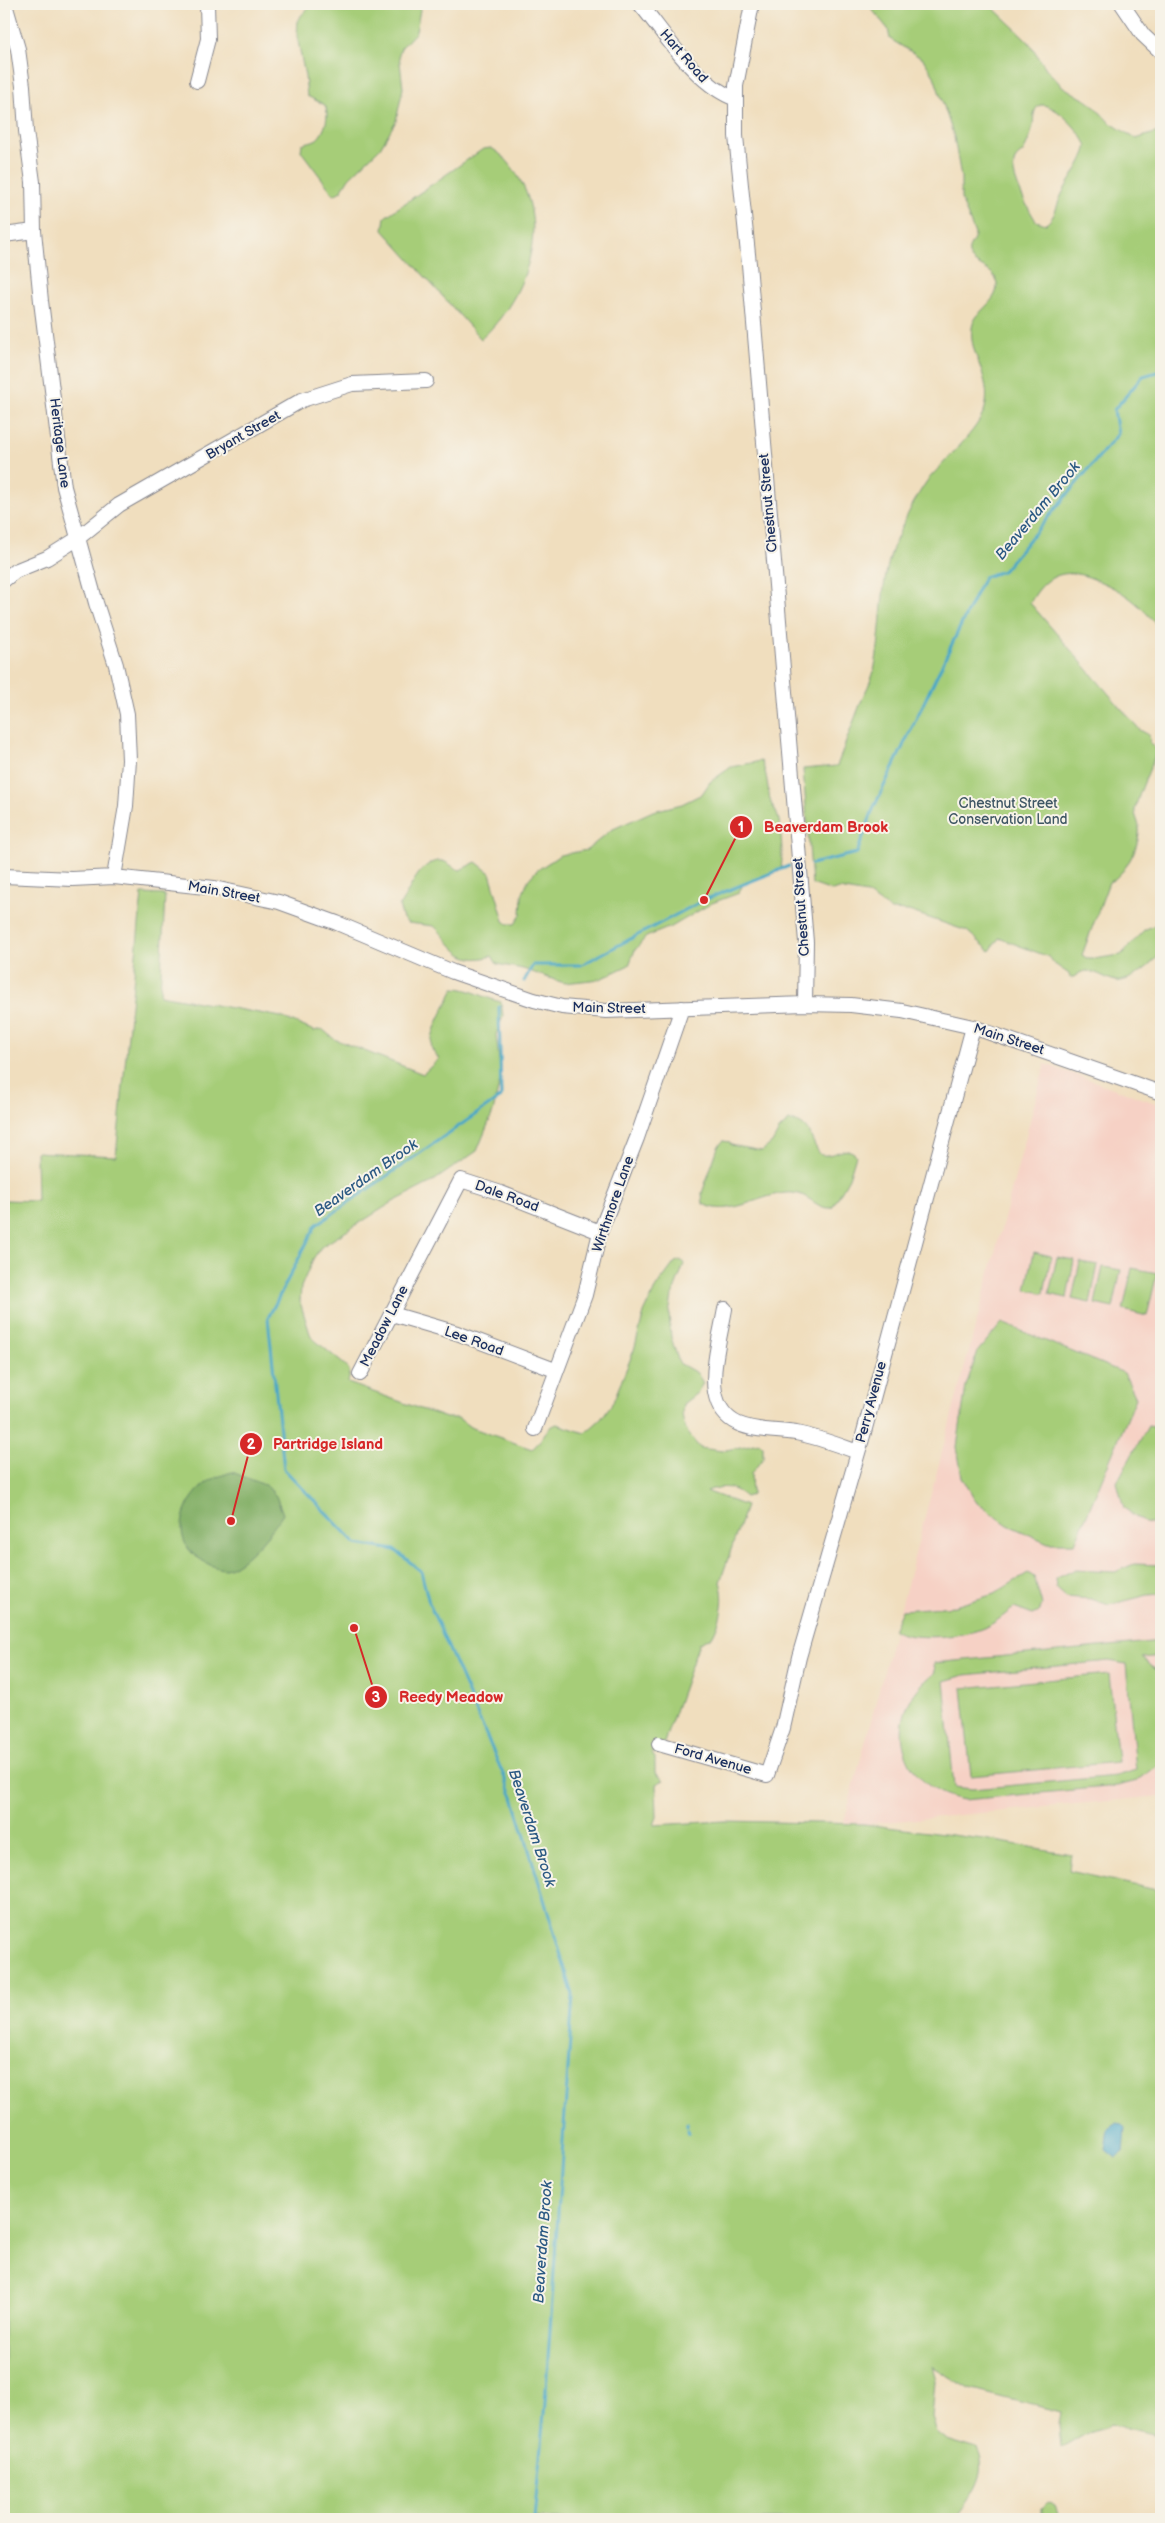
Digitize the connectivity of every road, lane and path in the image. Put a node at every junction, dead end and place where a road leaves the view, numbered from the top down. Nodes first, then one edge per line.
1 (5, 4) edge
2 (207, 4) edge
3 (640, 4) edge
4 (752, 4) edge
5 (1122, 4) edge
6 (1160, 51) edge
7 (198, 81) dead end
8 (736, 99) junction
9 (34, 231) junction
10 (4, 235) edge
11 (426, 381) dead end
12 (77, 538) junction
13 (4, 580) edge
14 (4, 876) edge
15 (114, 878) junction
16 (805, 1004) junction
17 (682, 1008) junction
18 (973, 1027) junction
19 (1161, 1093) edge
20 (600, 1232) junction
21 (408, 1278) joint
22 (725, 1308) dead end
23 (392, 1314) junction
24 (555, 1370) junction
25 (360, 1374) dead end
26 (535, 1428) dead end
27 (858, 1452) junction
28 (658, 1744) dead end
29 (767, 1776) joint

1 - 9 street, Heritage Lane
2 - 7 street
3 - 8 street, Hart Road
4 - 8 street, Chestnut Street
5 - 6 street
8 - 16 street, Chestnut Street
9 - 10 street
9 - 12 street, Heritage Lane
11 - 12 street, Bryant Street
12 - 13 street, Bryant Street
12 - 15 street, Heritage Lane
14 - 15 street, Main Street
15 - 17 street, Main Street
16 - 17 street, Main Street
16 - 18 street, Main Street
17 - 20 street, Wirthmore Lane
18 - 19 street, Main Street
18 - 27 street, Perry Avenue
20 - 21 street, Dale Road
20 - 24 street, Wirthmore Lane
21 - 23 street, Meadow Lane
22 - 27 street
23 - 24 street, Lee Road
23 - 25 street, Meadow Lane
24 - 26 street, Wirthmore Lane
27 - 29 street, Perry Avenue
28 - 29 street, Ford Avenue

